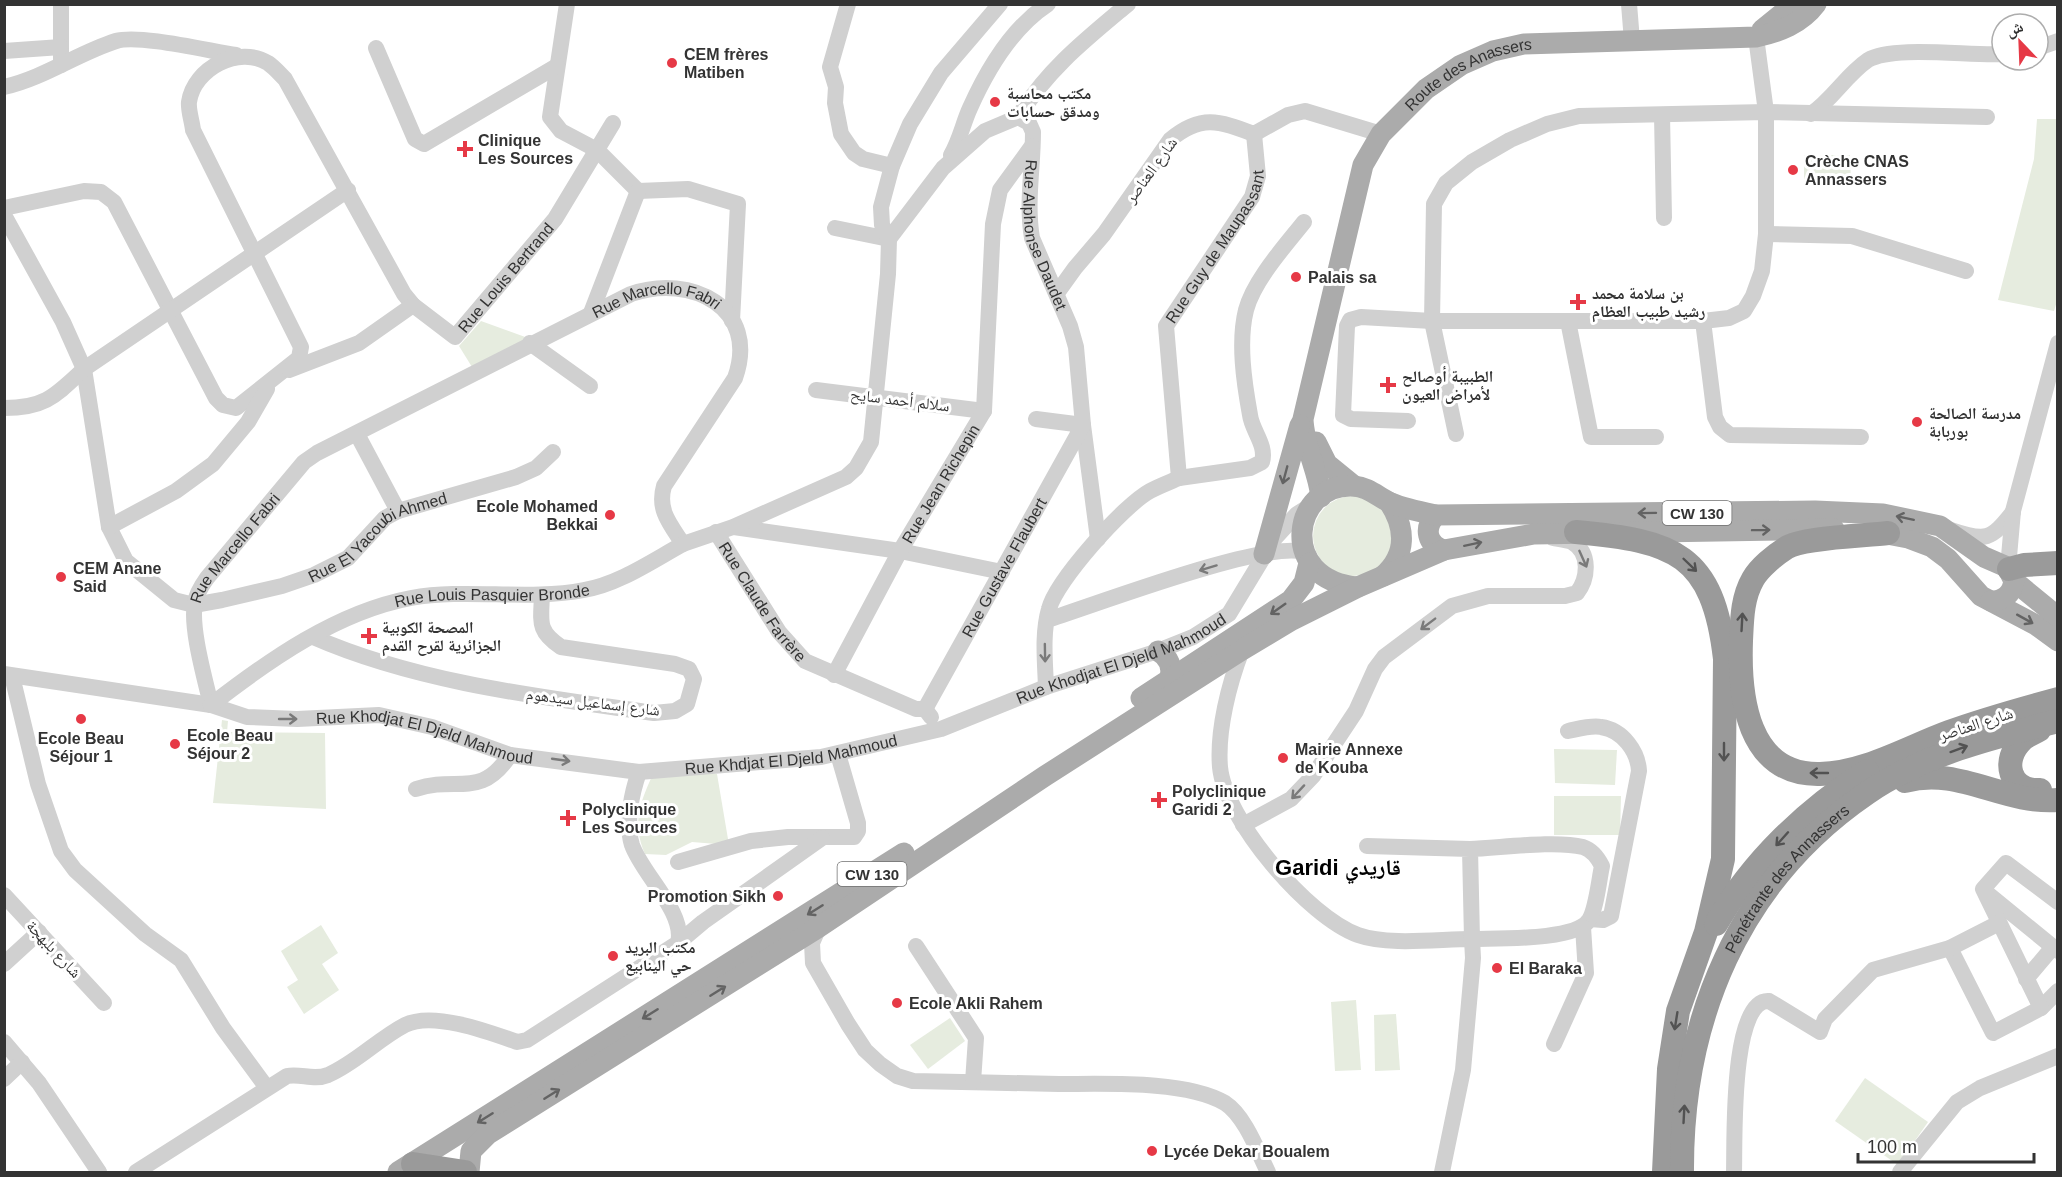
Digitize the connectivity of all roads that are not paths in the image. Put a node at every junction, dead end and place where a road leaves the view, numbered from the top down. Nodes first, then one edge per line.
1 (61, 4) edge
2 (567, 4) edge
3 (848, 4) edge
4 (1000, 4) edge
5 (1048, 4) edge
6 (1128, 4) edge
7 (1629, 4) edge
8 (1794, 4) edge
9 (1816, 4) edge
10 (1756, 37) junction
11 (1632, 41) junction
12 (61, 47) junction
13 (376, 48) dead end
14 (4, 51) edge
15 (1990, 54) edge
16 (244, 56) junction
17 (61, 65) junction
18 (557, 66) junction
19 (4, 87) edge
20 (1766, 112) junction
21 (1811, 114) junction
22 (1662, 115) junction
23 (1018, 117) junction
24 (1987, 117) dead end
25 (613, 123) dead end
26 (1254, 134) junction
27 (1381, 134) junction
28 (1033, 144) junction
29 (597, 150) junction
30 (892, 166) junction
31 (943, 168) junction
32 (348, 190) junction
33 (638, 191) junction
34 (4, 208) edge
35 (4, 215) edge
36 (1664, 218) dead end
37 (1304, 222) dead end
38 (835, 228) dead end
39 (1766, 234) junction
40 (889, 239) junction
41 (256, 254) junction
42 (1966, 271) dead end
43 (1057, 294) junction
44 (414, 305) junction
45 (170, 313) junction
46 (591, 313) junction
47 (732, 321) junction
48 (1432, 321) junction
49 (1568, 321) junction
50 (1703, 321) junction
51 (530, 343) junction
52 (2058, 343) edge
53 (84, 369) junction
54 (1313, 380) junction
55 (590, 386) dead end
56 (816, 390) dead end
57 (876, 396) junction
58 (4, 408) edge
59 (984, 411) junction
60 (1036, 419) dead end
61 (1302, 419) junction
62 (1408, 421) dead end
63 (1083, 425) junction
64 (357, 434) junction
65 (1456, 434) dead end
66 (1656, 437) dead end
67 (1861, 437) dead end
68 (553, 452) dead end
69 (1179, 478) junction
70 (1354, 486) junction
71 (1317, 500) junction
72 (1389, 502) junction
73 (398, 511) junction
74 (2013, 511) junction
75 (1436, 515) junction
76 (1940, 526) junction
77 (109, 527) junction
78 (733, 527) junction
79 (716, 532) junction
80 (1576, 532) junction
81 (1888, 533) junction
82 (1534, 534) junction
83 (1098, 539) junction
84 (683, 544) junction
85 (1444, 550) junction
86 (900, 551) junction
87 (1264, 554) junction
88 (1306, 557) junction
89 (2058, 563) edge
90 (2006, 570) junction
91 (1002, 572) junction
92 (1379, 579) junction
93 (1358, 587) junction
94 (1983, 594) junction
95 (542, 595) junction
96 (194, 605) junction
97 (2058, 617) edge
98 (1047, 620) junction
99 (313, 637) junction
100 (2058, 641) edge
101 (1242, 650) junction
102 (1158, 651) junction
103 (8, 675) edge
104 (834, 675) junction
105 (1201, 677) junction
106 (1170, 679) junction
107 (1046, 687) junction
108 (1229, 693) junction
109 (211, 705) junction
110 (924, 709) junction
111 (2056, 714) edge
112 (941, 729) junction
113 (1568, 731) dead end
114 (1895, 753) junction
115 (838, 754) junction
116 (510, 755) junction
117 (639, 772) junction
118 (2058, 788) edge
119 (416, 789) dead end
120 (1869, 792) junction
121 (2058, 800) edge
122 (1243, 825) junction
123 (822, 838) junction
124 (1367, 846) dead end
125 (1470, 849) junction
126 (678, 862) dead end
127 (1983, 889) junction
128 (4, 895) edge
129 (2058, 902) edge
130 (1587, 923) junction
131 (1999, 923) junction
132 (819, 927) junction
133 (39, 932) junction
134 (1472, 939) junction
135 (678, 944) junction
136 (915, 946) dead end
137 (1950, 948) junction
138 (2055, 949) edge
139 (775, 956) junction
140 (813, 963) junction
141 (4, 964) edge
142 (1695, 966) junction
143 (2026, 979) junction
144 (2058, 991) edge
145 (104, 1003) dead end
146 (2042, 1008) junction
147 (4, 1042) edge
148 (1554, 1044) dead end
149 (2058, 1056) edge
150 (22, 1062) junction
151 (4, 1079) edge
152 (973, 1082) junction
153 (267, 1088) junction
154 (405, 1168) edge
155 (1678, 1169) edge
156 (99, 1173) edge
157 (136, 1173) edge
158 (467, 1173) edge
159 (1268, 1173) edge
160 (1442, 1173) edge
161 (1734, 1173) edge
162 (1900, 1173) edge

1 - 12 street
2 - 18 street
3 - 30 street
4 - 30 street
5 - 31 street
6 - 23 street
7 - 11 street
8 - 10 main road
9 - 10 main road, Route des Anassers
10 - 11 main road, Route des Anassers
10 - 20 street
11 - 27 main road, Route des Anassers
12 - 14 street
12 - 17 street
13 - 18 street
15 - 21 street
16 - 17 street
16 - 32 street
16 - 41 street
17 - 19 street
18 - 29 street
20 - 21 street
20 - 22 street
20 - 39 street
21 - 24 street
22 - 36 street
22 - 48 street
23 - 28 street, Rue Alphonse Daudet
23 - 31 street
25 - 29 street, Rue Louis Bertrand
26 - 27 street
26 - 43 street, شارع العناصر
26 - 69 street, Rue Guy de Maupassant
27 - 54 main road, Route des Anassers
28 - 43 street, Rue Alphonse Daudet
28 - 59 street, Rue Jean Richepin
29 - 33 street
29 - 44 street, Rue Louis Bertrand
30 - 40 street
31 - 40 street
32 - 41 street
32 - 44 street
33 - 46 street
33 - 47 street
34 - 45 street
35 - 53 street
37 - 69 street
38 - 40 street
39 - 42 street
39 - 50 street
40 - 57 street
41 - 45 street
41 - 45 street
43 - 63 street, Rue Alphonse Daudet
44 - 77 street
45 - 53 street
46 - 47 street, Rue Marcello Fabri
46 - 51 street, Rue Marcello Fabri
47 - 84 street, Rue Marcello Fabri
48 - 49 street
48 - 62 street
48 - 65 street
49 - 50 street
49 - 66 street
50 - 67 street
51 - 55 street
51 - 64 street, Rue Marcello Fabri
52 - 74 street
53 - 58 street
53 - 77 street
54 - 61 main road
54 - 70 main road
56 - 57 street, سلالم أحمد سايح
57 - 59 street, سلالم أحمد سايح
57 - 78 street
59 - 86 street, Rue Jean Richepin
60 - 63 street
61 - 71 main road
61 -> 87 main road
63 - 83 street, Rue Alphonse Daudet
63 - 91 street, Rue Gustave Flaubert
64 - 73 street
64 - 96 street, Rue Marcello Fabri
68 - 73 street, Rue El Yacoubi Ahmed
69 - 83 street
70 - 71 main road
70 - 72 main road
71 - 87 street, Rue Khodjat El Djeld Mahmoud
71 - 88 main road
72 - 75 main road, CW 130
72 - 92 main road
73 - 96 street, Rue El Yacoubi Ahmed
74 - 76 street
74 - 90 street
76 -> 75 main road, CW 130
75 - 85 main road
76 - 90 main road, CW 130
77 - 96 street
78 - 79 street
78 - 86 street
79 - 84 street
79 - 104 street, Rue Claude Farrère
80 -> 81 main road, CW 130
80 - 82 main road, CW 130
80 -> 142 highway
81 - 94 main road, CW 130
114 -> 81 highway
85 -> 82 main road, CW 130
82 -> 122 street
83 - 98 street
84 - 95 street, Rue Louis Pasquier Bronde
85 - 92 main road, CW 130
86 - 91 street
86 - 104 street, Rue Jean Richepin
87 - 88 street
87 -> 98 street
87 - 102 street, Rue Khodjat El Djeld Mahmoud
88 - 93 main road
88 -> 106 main road, CW 130
89 - 90 highway
90 - 94 main road
90 - 94 main road
90 - 97 main road, CW 130
91 - 110 street, Rue Gustave Flaubert
92 - 93 main road
93 - 101 main road, CW 130
94 -> 100 main road, CW 130
95 - 99 street, Rue Louis Pasquier Bronde
95 - 99 street, شارع إسماعيل سيدهوم
96 - 109 street, Rue Marcello Fabri
98 -> 107 street
99 - 109 street, Rue Louis Pasquier Bronde
101 - 105 main road, CW 130
101 - 108 street
102 - 106 main road
102 - 107 street, Rue Khodjat El Djeld Mahmoud
103 - 109 street
103 - 153 street
104 - 110 street, Rue Claude Farrère
105 - 108 street
105 - 132 main road, CW 130
106 -> 154 main road, CW 130
107 - 112 street, Rue Khodjat El Djeld Mahmoud
108 - 122 street
109 -> 116 street, Rue Khodjat El Djeld Mahmoud
110 - 112 street
111 - 114 highway, شارع العناصر
111 - 118 highway
120 -> 111 highway, Pénétrante des Annassers
112 - 115 street, Rue Khdjat El Djeld Mahmoud
113 - 130 street
114 -> 142 highway
115 - 117 street, Rue Khdjat El Djeld Mahmoud
115 - 123 street
116 -> 117 street, Rue Khodjat El Djeld Mahmoud
116 - 119 street
117 - 135 street
120 - 121 highway
155 -> 120 highway, Pénétrante des Annassers
122 - 134 street
123 - 126 street
123 - 135 street
124 - 125 street
125 - 130 street
125 - 134 street
127 - 129 street
127 - 131 street
127 - 138 street
128 - 133 street, شارع بلبهجة
130 - 134 street
130 - 148 street
131 - 137 street
131 - 143 street
132 - 139 main road, CW 130
132 - 140 street
133 - 141 street
133 - 145 street, شارع بلبهجة
134 - 160 street
135 - 153 street
136 - 152 street
137 - 146 street
137 - 161 street
138 - 143 street
139 - 140 street
158 -> 139 main road, CW 130
140 - 152 street
142 -> 155 highway
143 - 146 street
144 - 146 street
147 - 150 street
149 - 162 street
150 - 151 street
150 - 156 street
152 - 159 street
153 - 157 street
154 - 158 highway

